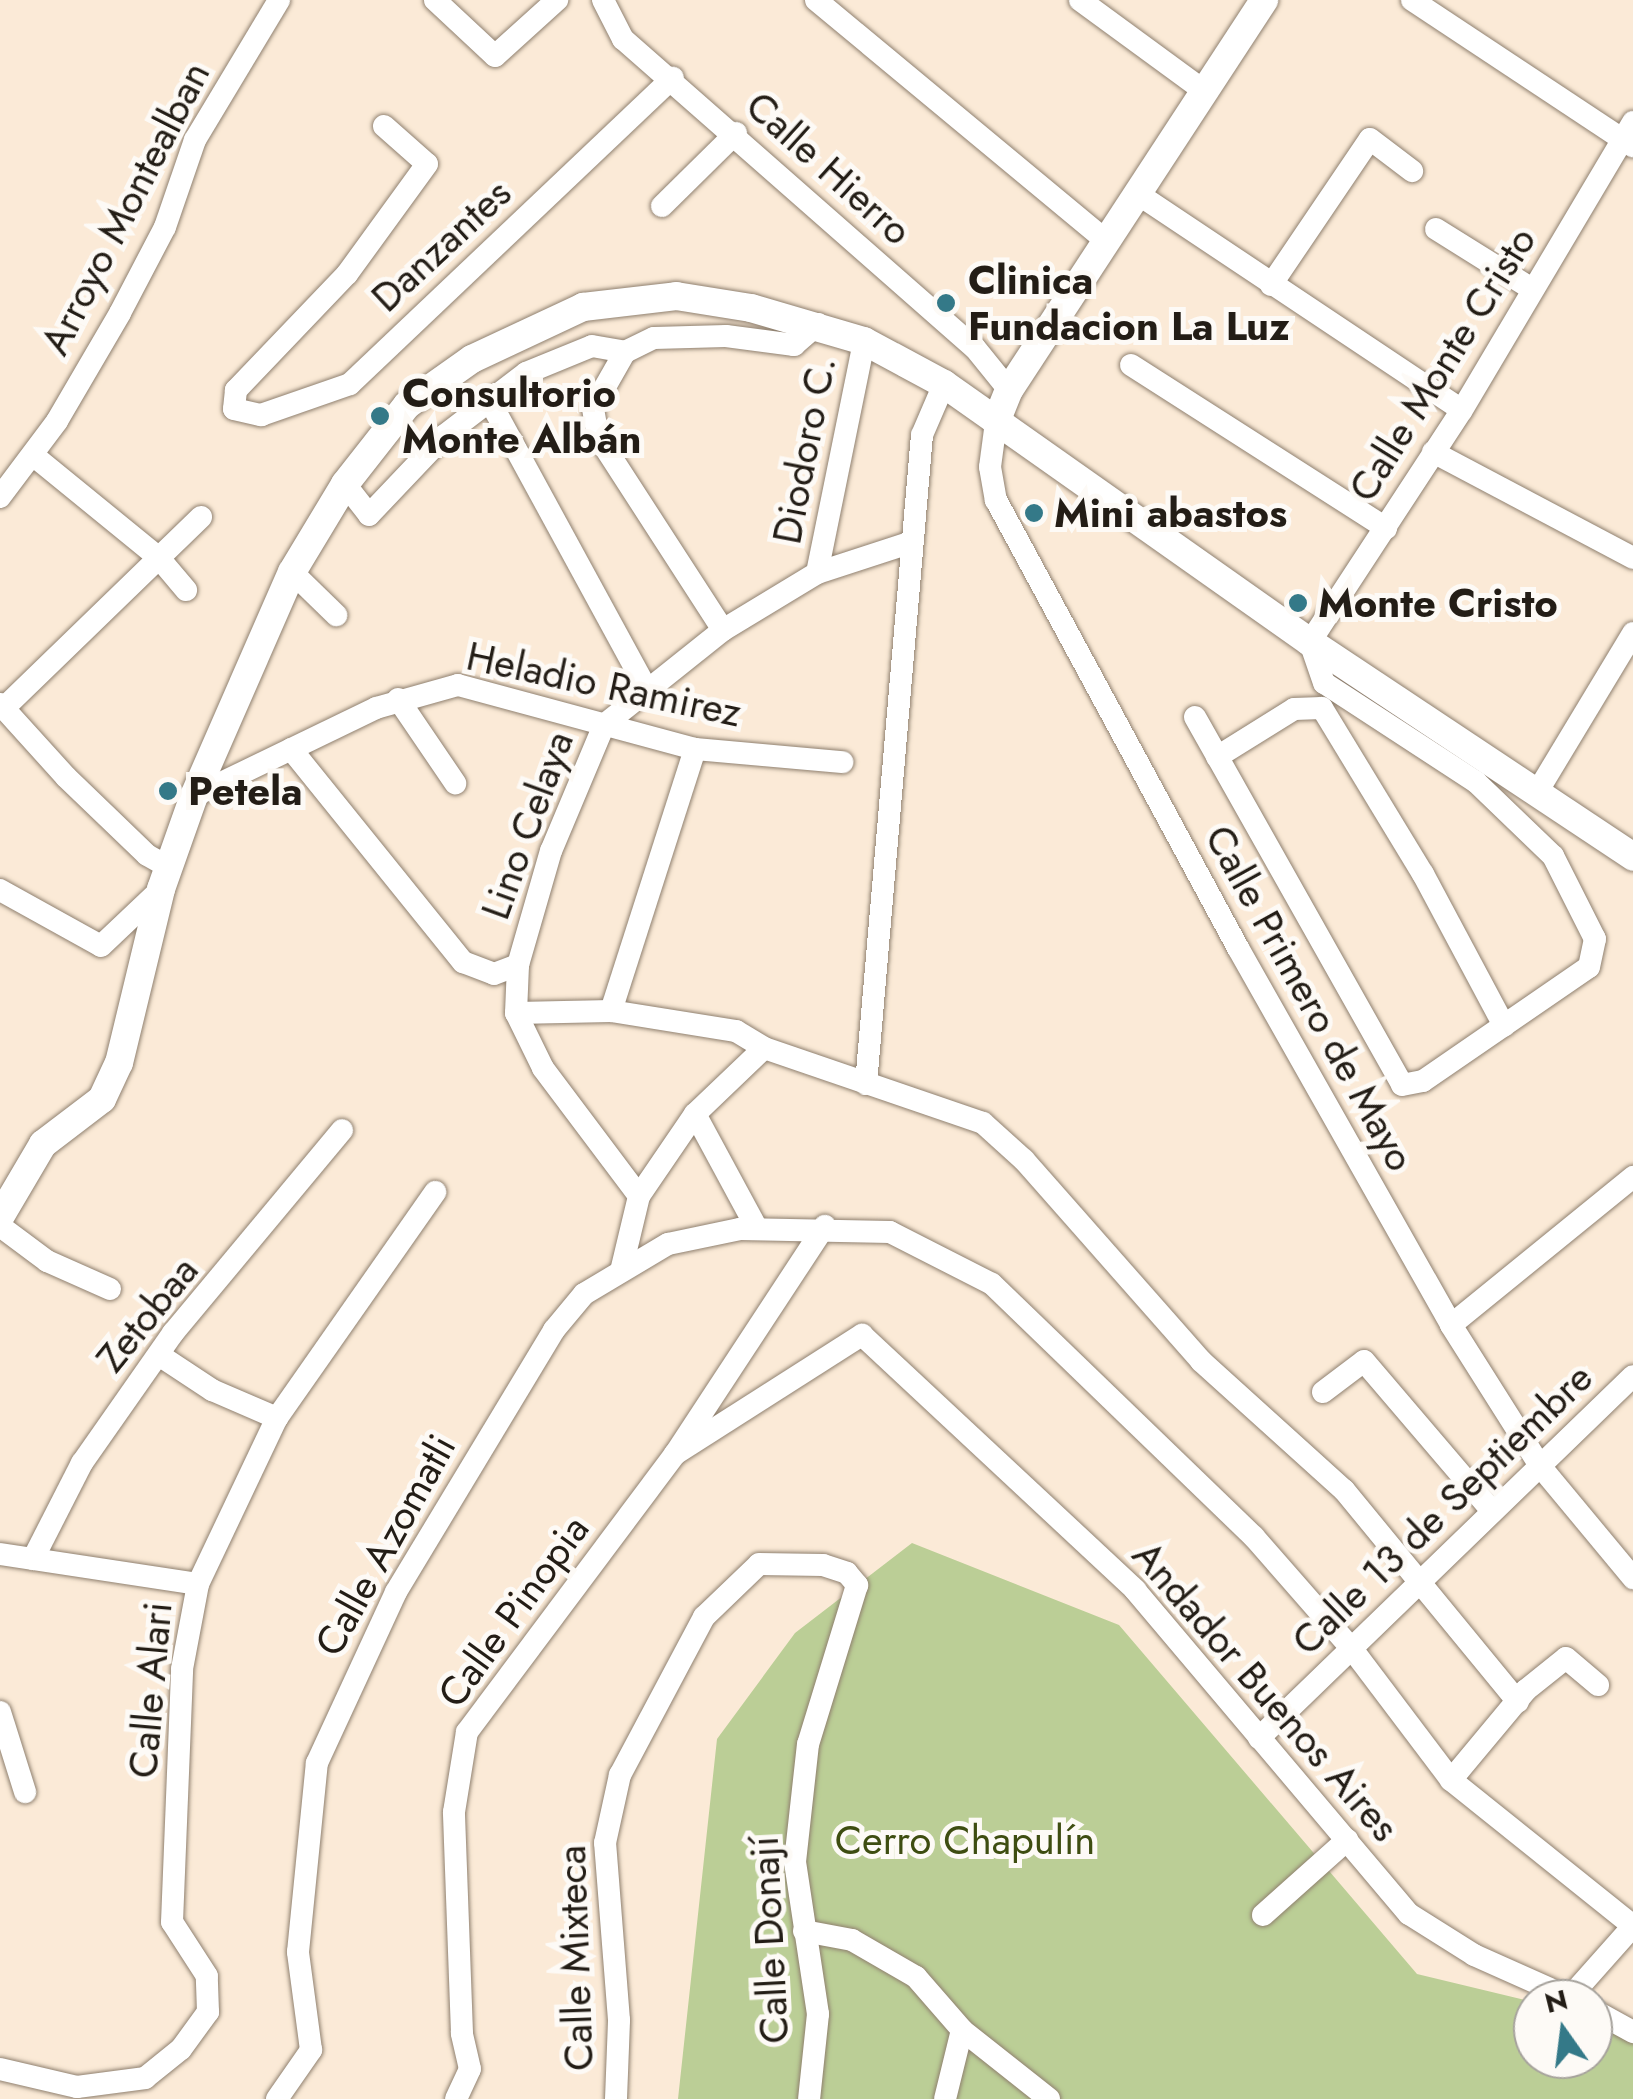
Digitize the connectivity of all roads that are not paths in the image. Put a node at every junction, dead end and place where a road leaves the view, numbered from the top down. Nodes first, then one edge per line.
1 (279, 0) edge
2 (435, 0) edge
3 (557, 0) edge
4 (603, 0) edge
5 (816, 0) edge
6 (1080, 0) edge
7 (1264, 0) edge
8 (1412, 0) edge
9 (673, 78) junction
10 (1203, 90) junction
11 (384, 126) dead end
12 (736, 133) junction
13 (1630, 136) edge
14 (1412, 172) dead end
15 (1138, 194) junction
16 (662, 206) dead end
17 (1436, 229) dead end
18 (1106, 241) junction
19 (1271, 285) junction
20 (1532, 289) junction
21 (818, 324) junction
22 (864, 341) junction
23 (624, 352) junction
24 (1138, 367) dead end
25 (944, 384) junction
26 (1009, 390) junction
27 (488, 398) junction
28 (1462, 410) junction
29 (996, 422) junction
30 (1432, 452) junction
31 (34, 456) junction
32 (345, 484) junction
33 (0, 497) edge
34 (201, 516) dead end
35 (1386, 528) junction
36 (912, 542) junction
37 (159, 558) junction
38 (1633, 558) edge
39 (292, 572) junction
40 (817, 573) junction
41 (186, 590) dead end
42 (336, 615) dead end
43 (723, 630) junction
44 (1633, 633) edge
45 (1310, 642) junction
46 (648, 690) junction
47 (398, 699) junction
48 (2, 706) edge
49 (1195, 716) dead end
50 (604, 725) junction
51 (292, 750) junction
52 (695, 750) junction
53 (1217, 756) junction
54 (842, 762) dead end
55 (455, 783) dead end
56 (1536, 794) junction
57 (194, 796) junction
58 (1633, 857) edge
59 (165, 878) junction
60 (0, 890) edge
61 (518, 966) junction
62 (611, 1011) junction
63 (516, 1013) junction
64 (1504, 1026) junction
65 (764, 1048) junction
66 (866, 1084) junction
67 (694, 1114) junction
68 (342, 1130) dead end
69 (1632, 1176) edge
70 (435, 1192) dead end
71 (639, 1196) junction
72 (0, 1217) edge
73 (0, 1226) edge
74 (825, 1226) junction
75 (756, 1227) junction
76 (622, 1268) junction
77 (110, 1289) dead end
78 (1451, 1324) junction
79 (159, 1355) junction
80 (1633, 1376) edge
81 (1323, 1392) dead end
82 (715, 1397) junction
83 (734, 1417) junction
84 (277, 1418) junction
85 (676, 1454) junction
86 (1540, 1466) junction
87 (1492, 1511) junction
88 (0, 1554) edge
89 (33, 1559) junction
90 (824, 1565) joint
91 (1633, 1578) edge
92 (1419, 1580) junction
93 (198, 1584) junction
94 (1352, 1648) junction
95 (1598, 1685) dead end
96 (1518, 1702) junction
97 (0, 1712) edge
98 (1259, 1738) junction
99 (1451, 1780) junction
100 (25, 1792) dead end
101 (1347, 1840) junction
102 (1263, 1915) dead end
103 (1633, 1926) edge
104 (804, 1932) junction
105 (1528, 1979) edge
106 (1588, 1979) edge
107 (962, 2030) junction
108 (0, 2069) edge
109 (276, 2099) edge
110 (456, 2099) edge
111 (616, 2099) edge
112 (809, 2099) edge
113 (945, 2099) edge
114 (1049, 2099) edge

1 - 31 street, Arroyo Montealban
2 - 3 street
4 - 9 street, Calle Hierro
5 - 18 street
6 - 10 street
7 - 10 street
8 - 13 street
9 - 11 street, Danzantes
9 - 12 street, Calle Hierro
10 - 15 street
12 - 16 street
12 - 26 street, Calle Hierro
13 - 20 street, Calle Monte Cristo
14 - 19 street
15 - 18 street
15 - 19 street
17 - 20 street
18 - 26 street
19 - 28 street
20 - 28 street, Calle Monte Cristo
21 - 22 street
21 - 23 street
21 - 32 street
22 - 25 street
22 - 40 street, Diodoro C.
23 - 27 street
23 - 43 street
24 - 35 street
25 - 29 street
25 - 36 street
26 - 29 street
27 - 32 street
27 - 46 street
28 - 30 street, Calle Monte Cristo
29 - 45 street
29 - 78 street, Calle Primero de Mayo
30 - 35 street, Calle Monte Cristo
30 - 38 street
31 - 33 street, Arroyo Montealban
31 - 37 street
32 - 39 street
34 - 37 street
35 - 45 street, Calle Monte Cristo
36 - 40 street, Lino Celaya
36 - 66 street
37 - 41 street
37 - 48 street
39 - 42 street
39 - 57 street
40 - 43 street, Lino Celaya
43 - 46 street, Lino Celaya
44 - 56 street
45 - 56 street
45 - 64 street
46 - 50 street, Lino Celaya
47 - 50 street, Heladio Ramirez
47 - 51 street, Heladio Ramirez
47 - 55 street
48 - 59 street
49 - 53 street
50 - 52 street, Heladio Ramirez
50 - 61 street, Lino Celaya
51 - 57 street, Heladio Ramirez
51 - 61 street
52 - 54 street, Heladio Ramirez
52 - 62 street
53 - 64 street
53 - 64 street
56 - 58 street
57 - 59 street
59 - 60 street
59 - 72 street
61 - 63 street, Lino Celaya
62 - 63 street
62 - 65 street
63 - 71 street
65 - 66 street
65 - 67 street
66 - 92 street
67 - 71 street
67 - 75 street
68 - 79 street, Zetobaa
69 - 78 street
70 - 84 street, Calle Alari
71 - 76 street
73 - 77 street
74 - 75 street, Calle Azomatli
74 - 82 street, Calle Pinopia
74 - 94 street, Calle Azomatli
75 - 76 street, Calle Azomatli
76 - 109 street, Calle Azomatli
78 - 86 street, Calle Primero de Mayo
79 - 84 street
79 - 89 street, Zetobaa
80 - 86 street, Calle 13 de Septiembre
81 - 87 street
82 - 83 street
82 - 85 street, Calle Pinopia
83 - 85 street, Andador Buenos Aires
83 - 98 street, Andador Buenos Aires
84 - 93 street, Calle Alari
85 - 110 street, Calle Pinopia
86 - 87 street, Calle 13 de Septiembre
86 - 91 street, Calle Primero de Mayo
87 - 92 street, Calle 13 de Septiembre
88 - 89 street
89 - 93 street
90 - 104 street, Calle Donají
90 - 111 street, Calle Mixteca
92 - 94 street, Calle 13 de Septiembre
92 - 96 street
93 - 108 street, Calle Alari
94 - 98 street, Calle 13 de Septiembre
94 - 99 street, Calle Azomatli
95 - 96 street
96 - 99 street
97 - 100 street
98 - 101 street, Andador Buenos Aires
99 - 103 street, Calle Azomatli
101 - 102 street
101 - 105 street, Andador Buenos Aires
103 - 106 street
104 - 107 street
104 - 112 street, Calle Donají
107 - 113 street
107 - 114 street

